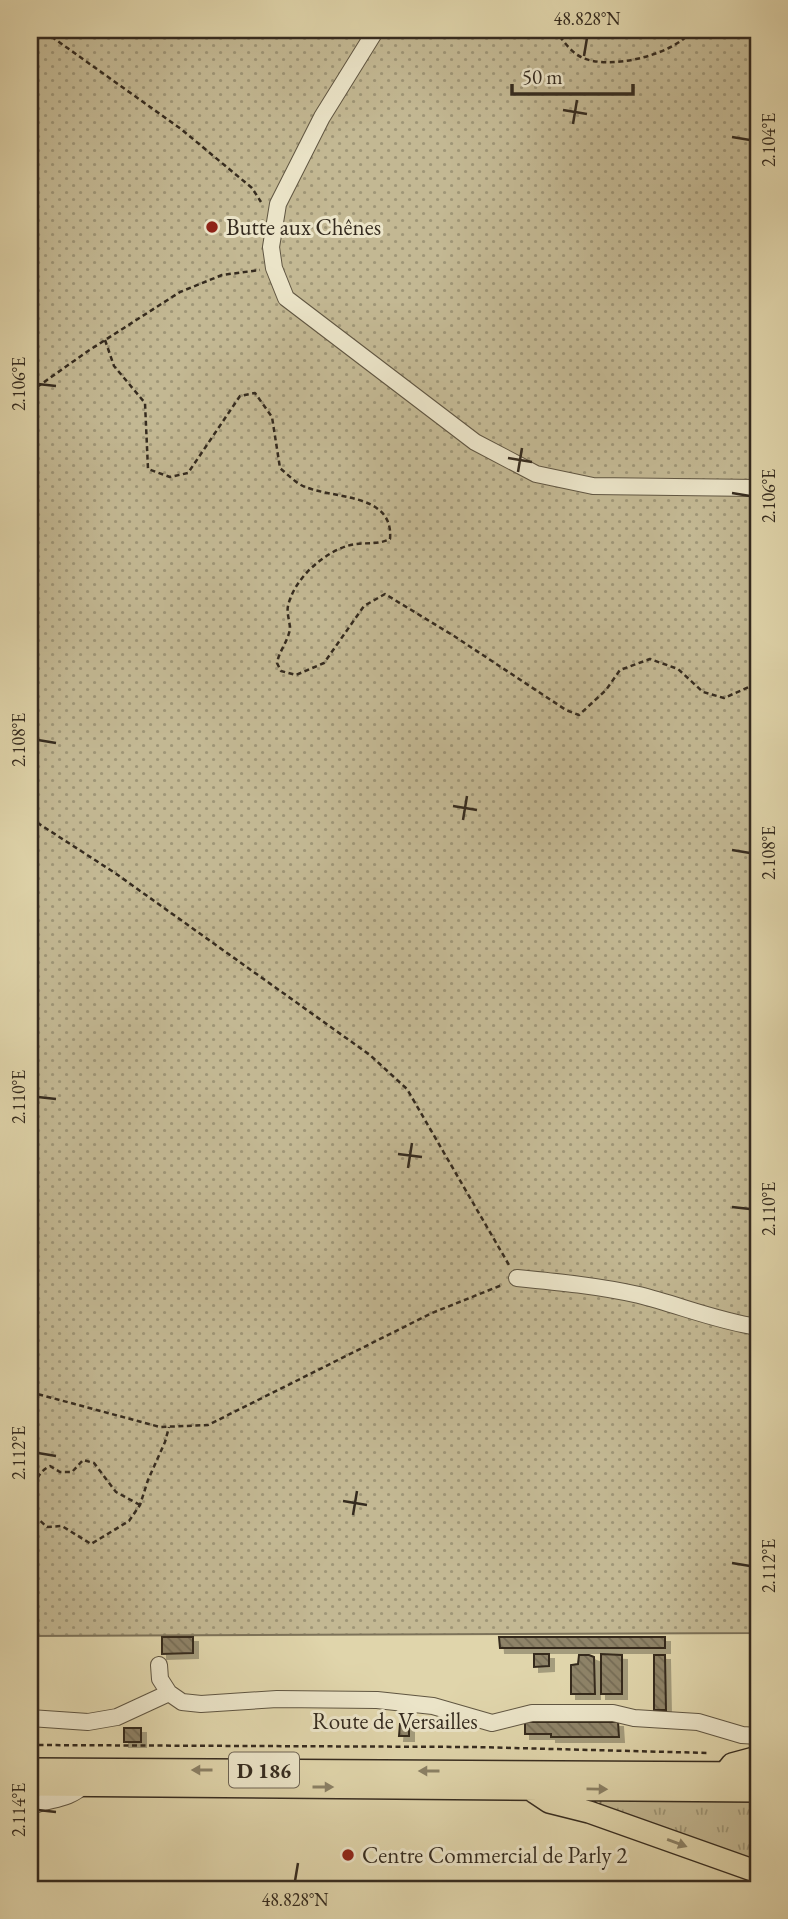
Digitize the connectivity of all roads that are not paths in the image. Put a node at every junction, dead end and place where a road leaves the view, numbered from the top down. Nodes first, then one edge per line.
1 (376, 30) edge
2 (758, 488) edge
3 (517, 1278) road end
4 (758, 1327) edge
5 (159, 1665) dead end
6 (169, 1693) junction
7 (30, 1718) edge
8 (758, 1736) edge
9 (758, 1756) edge
10 (30, 1769) edge
11 (724, 1773) junction
12 (758, 1773) edge
13 (30, 1785) edge
14 (84, 1785) junction
15 (529, 1788) junction
16 (758, 1791) edge
17 (30, 1807) edge
18 (758, 1872) edge

1 - 2 street
3 - 4 street
5 - 6 street
6 - 7 street
6 - 8 street
9 - 11 main road
11 -> 10 main road, D 186
11 - 12 main road, D 186
13 - 14 main road, D 186
14 -> 15 main road, D 186
14 - 17 street
15 -> 16 main road, D 186
15 -> 18 main road

